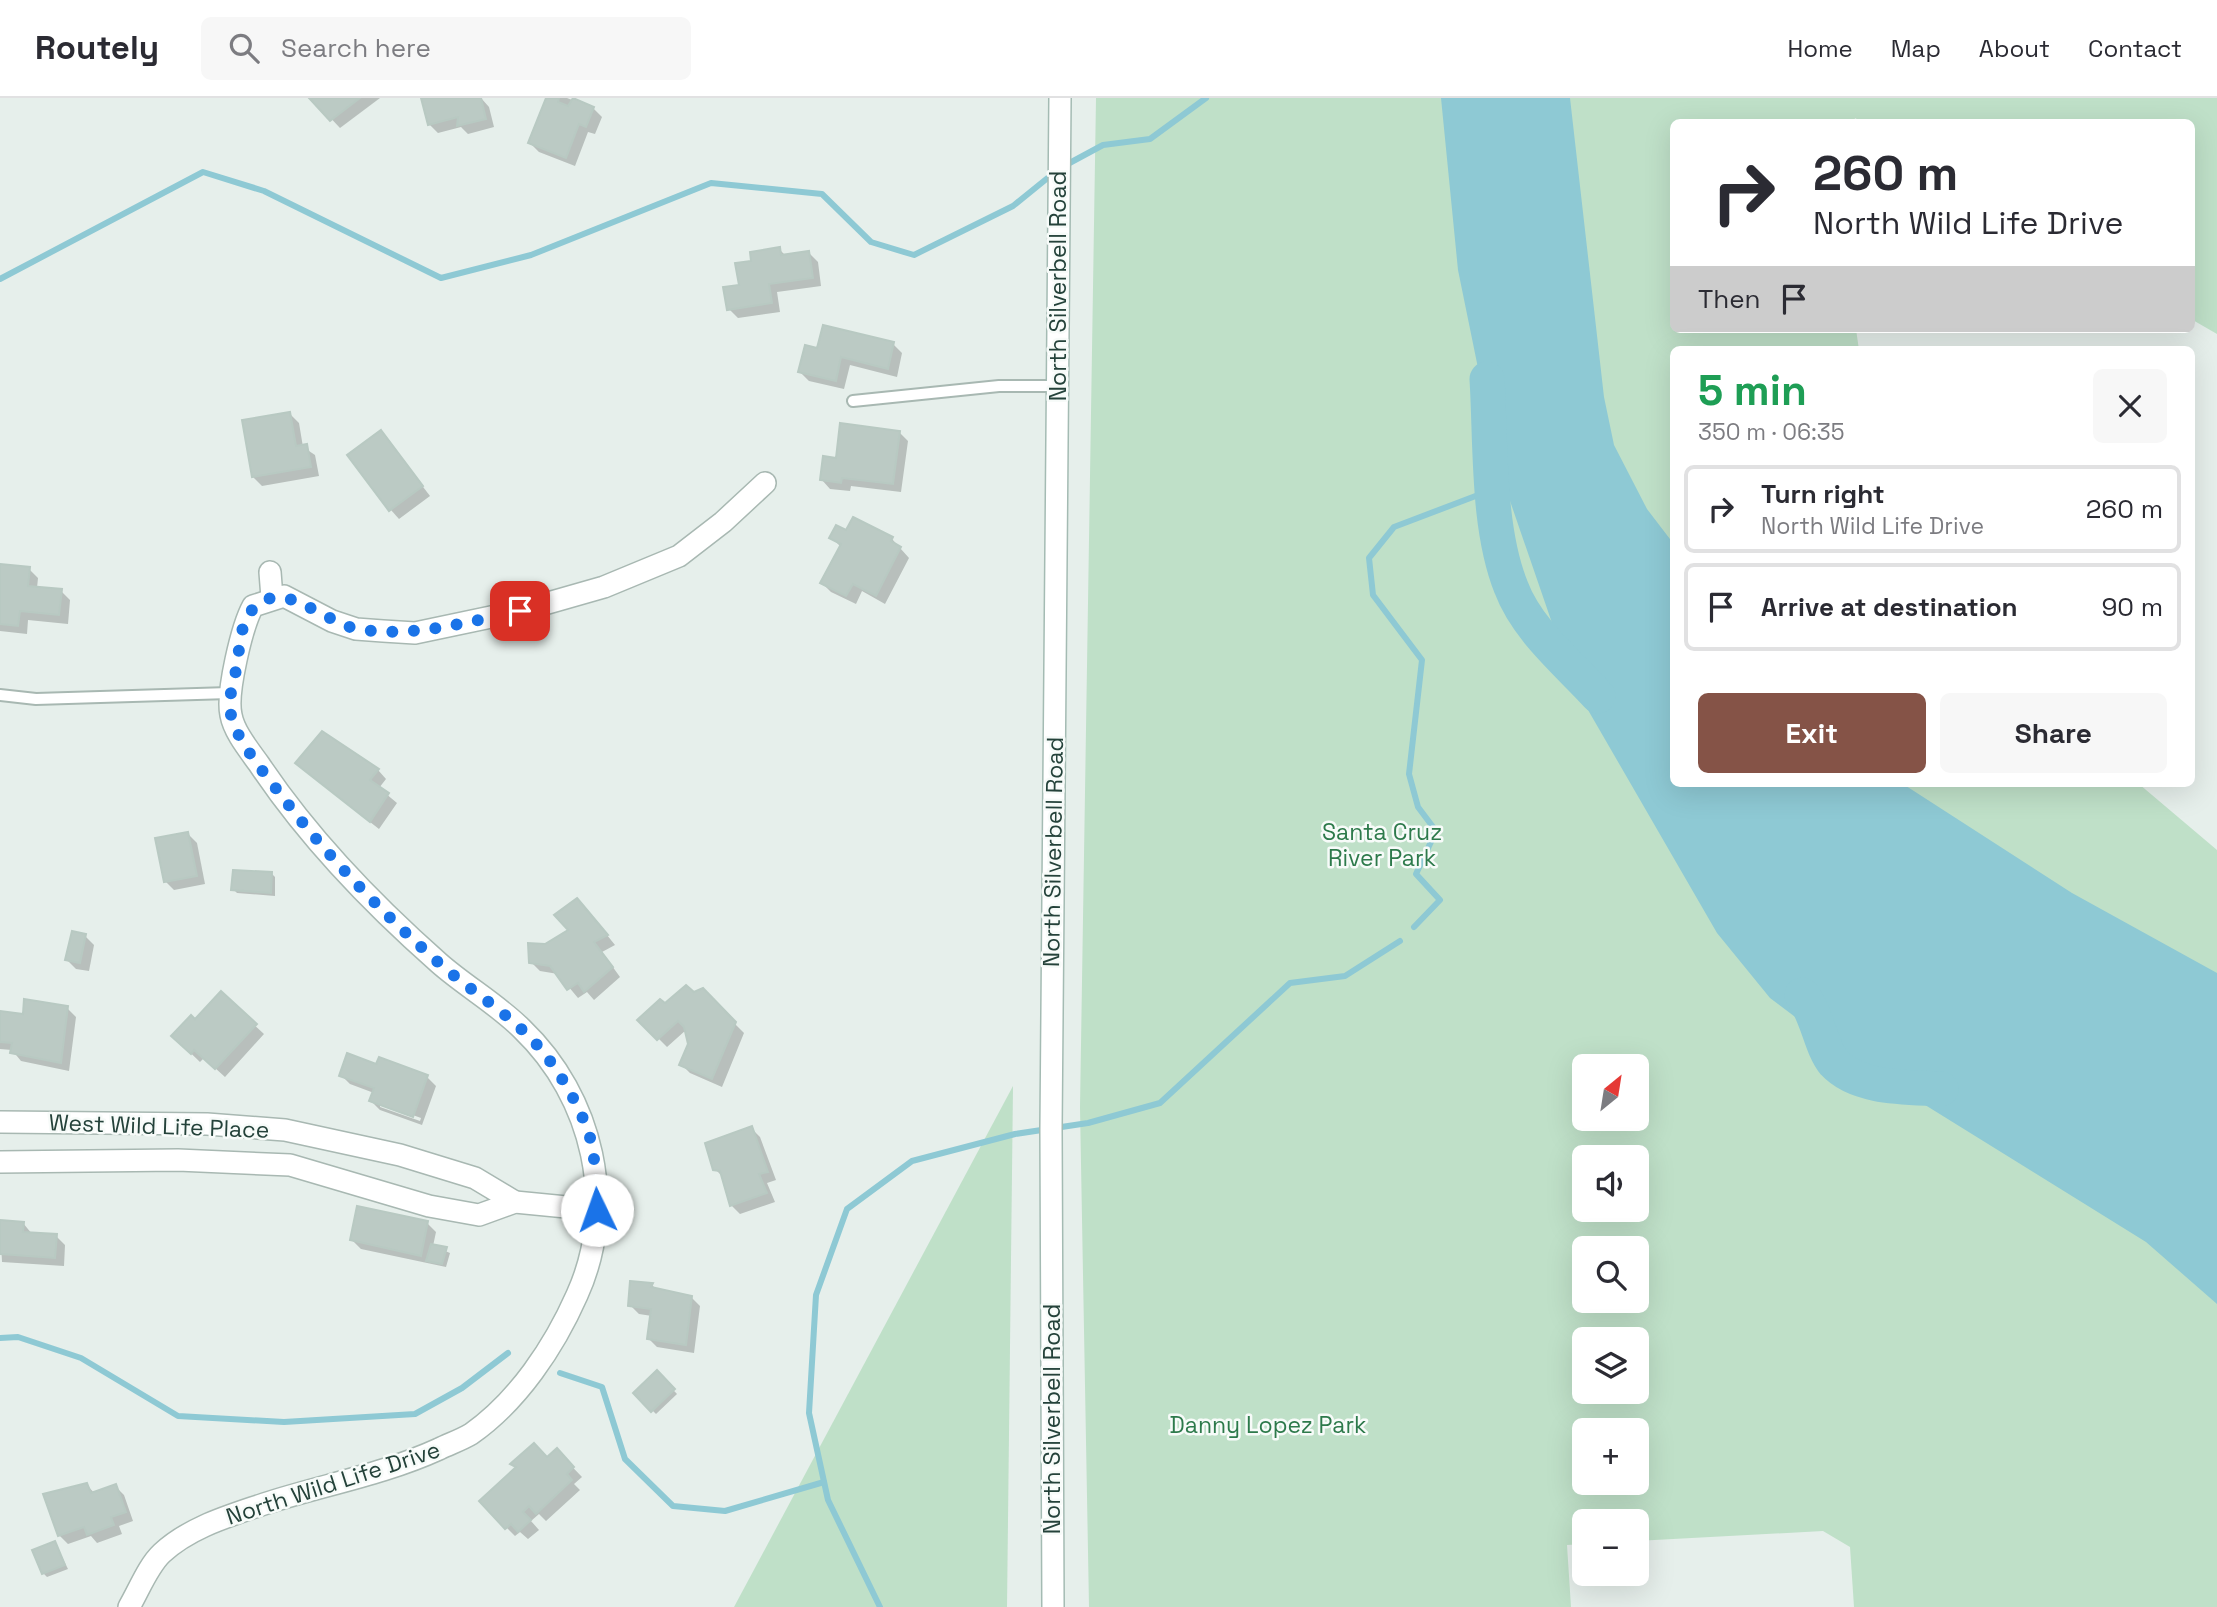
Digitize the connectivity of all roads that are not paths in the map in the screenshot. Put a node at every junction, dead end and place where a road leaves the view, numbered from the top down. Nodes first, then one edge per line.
1 (1060, 98) edge
2 (1057, 386) junction
3 (853, 401) dead end
4 (765, 483) dead end
5 (270, 572) dead end
6 (272, 598) junction
7 (229, 693) junction
8 (0, 695) edge
9 (0, 1122) edge
10 (0, 1162) edge
11 (515, 1202) junction
12 (597, 1210) junction
13 (129, 1607) edge
14 (1053, 1607) edge

1 - 2 street, North Silverbell Road
2 - 3 lane
2 - 14 street, North Silverbell Road
4 - 6 street
5 - 6 street
6 - 7 street, North Wild Life Drive
7 - 8 lane
7 - 12 street, North Wild Life Drive
9 - 11 street, West Wild Life Place
10 - 11 street, West Wild Life Place
11 - 12 street, West Wild Life Place
12 - 13 street, North Wild Life Drive

